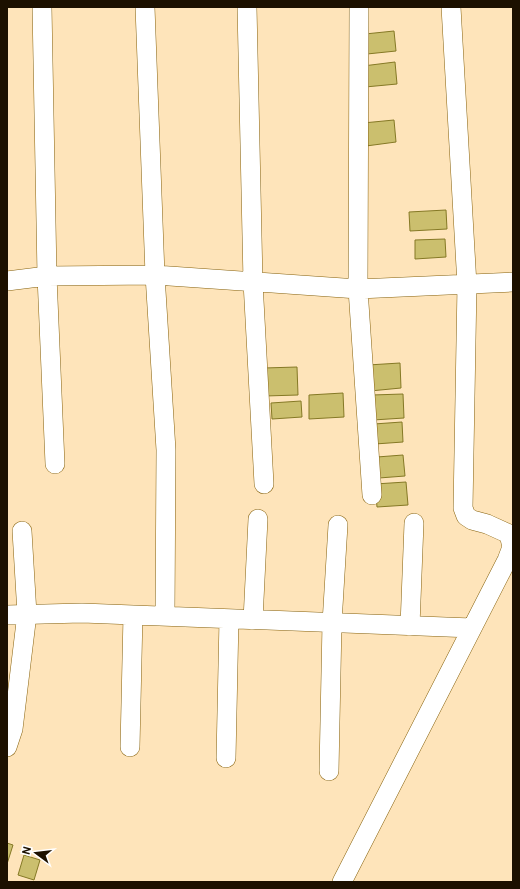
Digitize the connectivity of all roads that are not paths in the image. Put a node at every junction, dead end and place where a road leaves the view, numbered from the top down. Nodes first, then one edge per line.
1 (42, 7) edge
2 (145, 7) edge
3 (247, 7) edge
4 (359, 7) edge
5 (451, 7) edge
6 (155, 275) junction
7 (47, 276) junction
8 (7, 281) edge
9 (253, 282) junction
10 (513, 282) edge
11 (467, 285) junction
12 (358, 289) junction
13 (54, 464) dead end
14 (264, 484) dead end
15 (372, 494) dead end
16 (258, 519) dead end
17 (414, 523) dead end
18 (338, 525) dead end
19 (22, 531) dead end
20 (27, 614) junction
21 (133, 615) junction
22 (7, 616) edge
23 (165, 616) junction
24 (229, 619) junction
25 (253, 620) junction
26 (332, 622) junction
27 (410, 626) junction
28 (472, 628) junction
29 (7, 744) edge
30 (130, 747) dead end
31 (226, 758) dead end
32 (329, 771) dead end
33 (342, 882) edge

1 - 7 street
2 - 6 street
3 - 9 street
4 - 12 street
5 - 11 street
6 - 7 street
6 - 9 street
6 - 23 street
7 - 8 street
7 - 13 street
9 - 12 street
9 - 14 street
10 - 11 street
11 - 12 street
11 - 28 street
12 - 15 street
16 - 25 street
17 - 27 street
18 - 26 street
19 - 20 street
20 - 21 street
20 - 22 street
20 - 29 street
21 - 23 street
21 - 30 street
23 - 24 street
24 - 25 street
24 - 31 street
25 - 26 street
26 - 27 street
26 - 32 street
27 - 28 street
28 - 33 street

